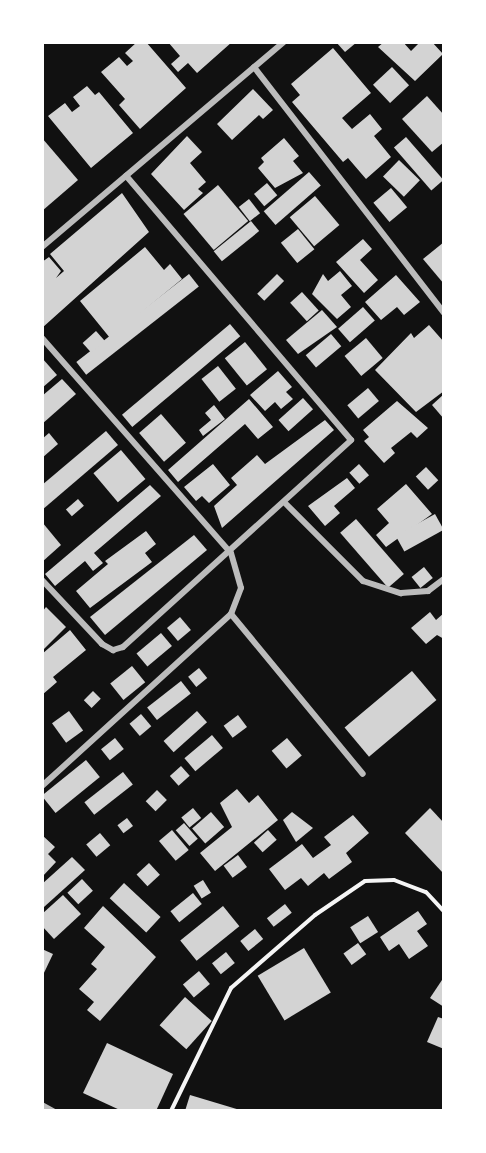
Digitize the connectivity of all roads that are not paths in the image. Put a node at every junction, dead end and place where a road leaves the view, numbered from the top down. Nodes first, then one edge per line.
1 (281, 44) edge
2 (254, 67) junction
3 (126, 176) junction
4 (42, 247) edge
5 (444, 313) edge
6 (42, 338) edge
7 (286, 504) junction
8 (231, 553) junction
9 (444, 579) edge
10 (42, 580) edge
11 (231, 614) junction
12 (363, 774) dead end
13 (42, 786) edge
14 (42, 1105) edge
15 (49, 1110) edge

1 - 2 street
2 - 3 street
2 - 5 street
3 - 4 street
3 - 7 street
6 - 8 street
7 - 8 street
7 - 9 street
8 - 10 street
8 - 11 street
11 - 12 street
11 - 13 street
14 - 15 street

